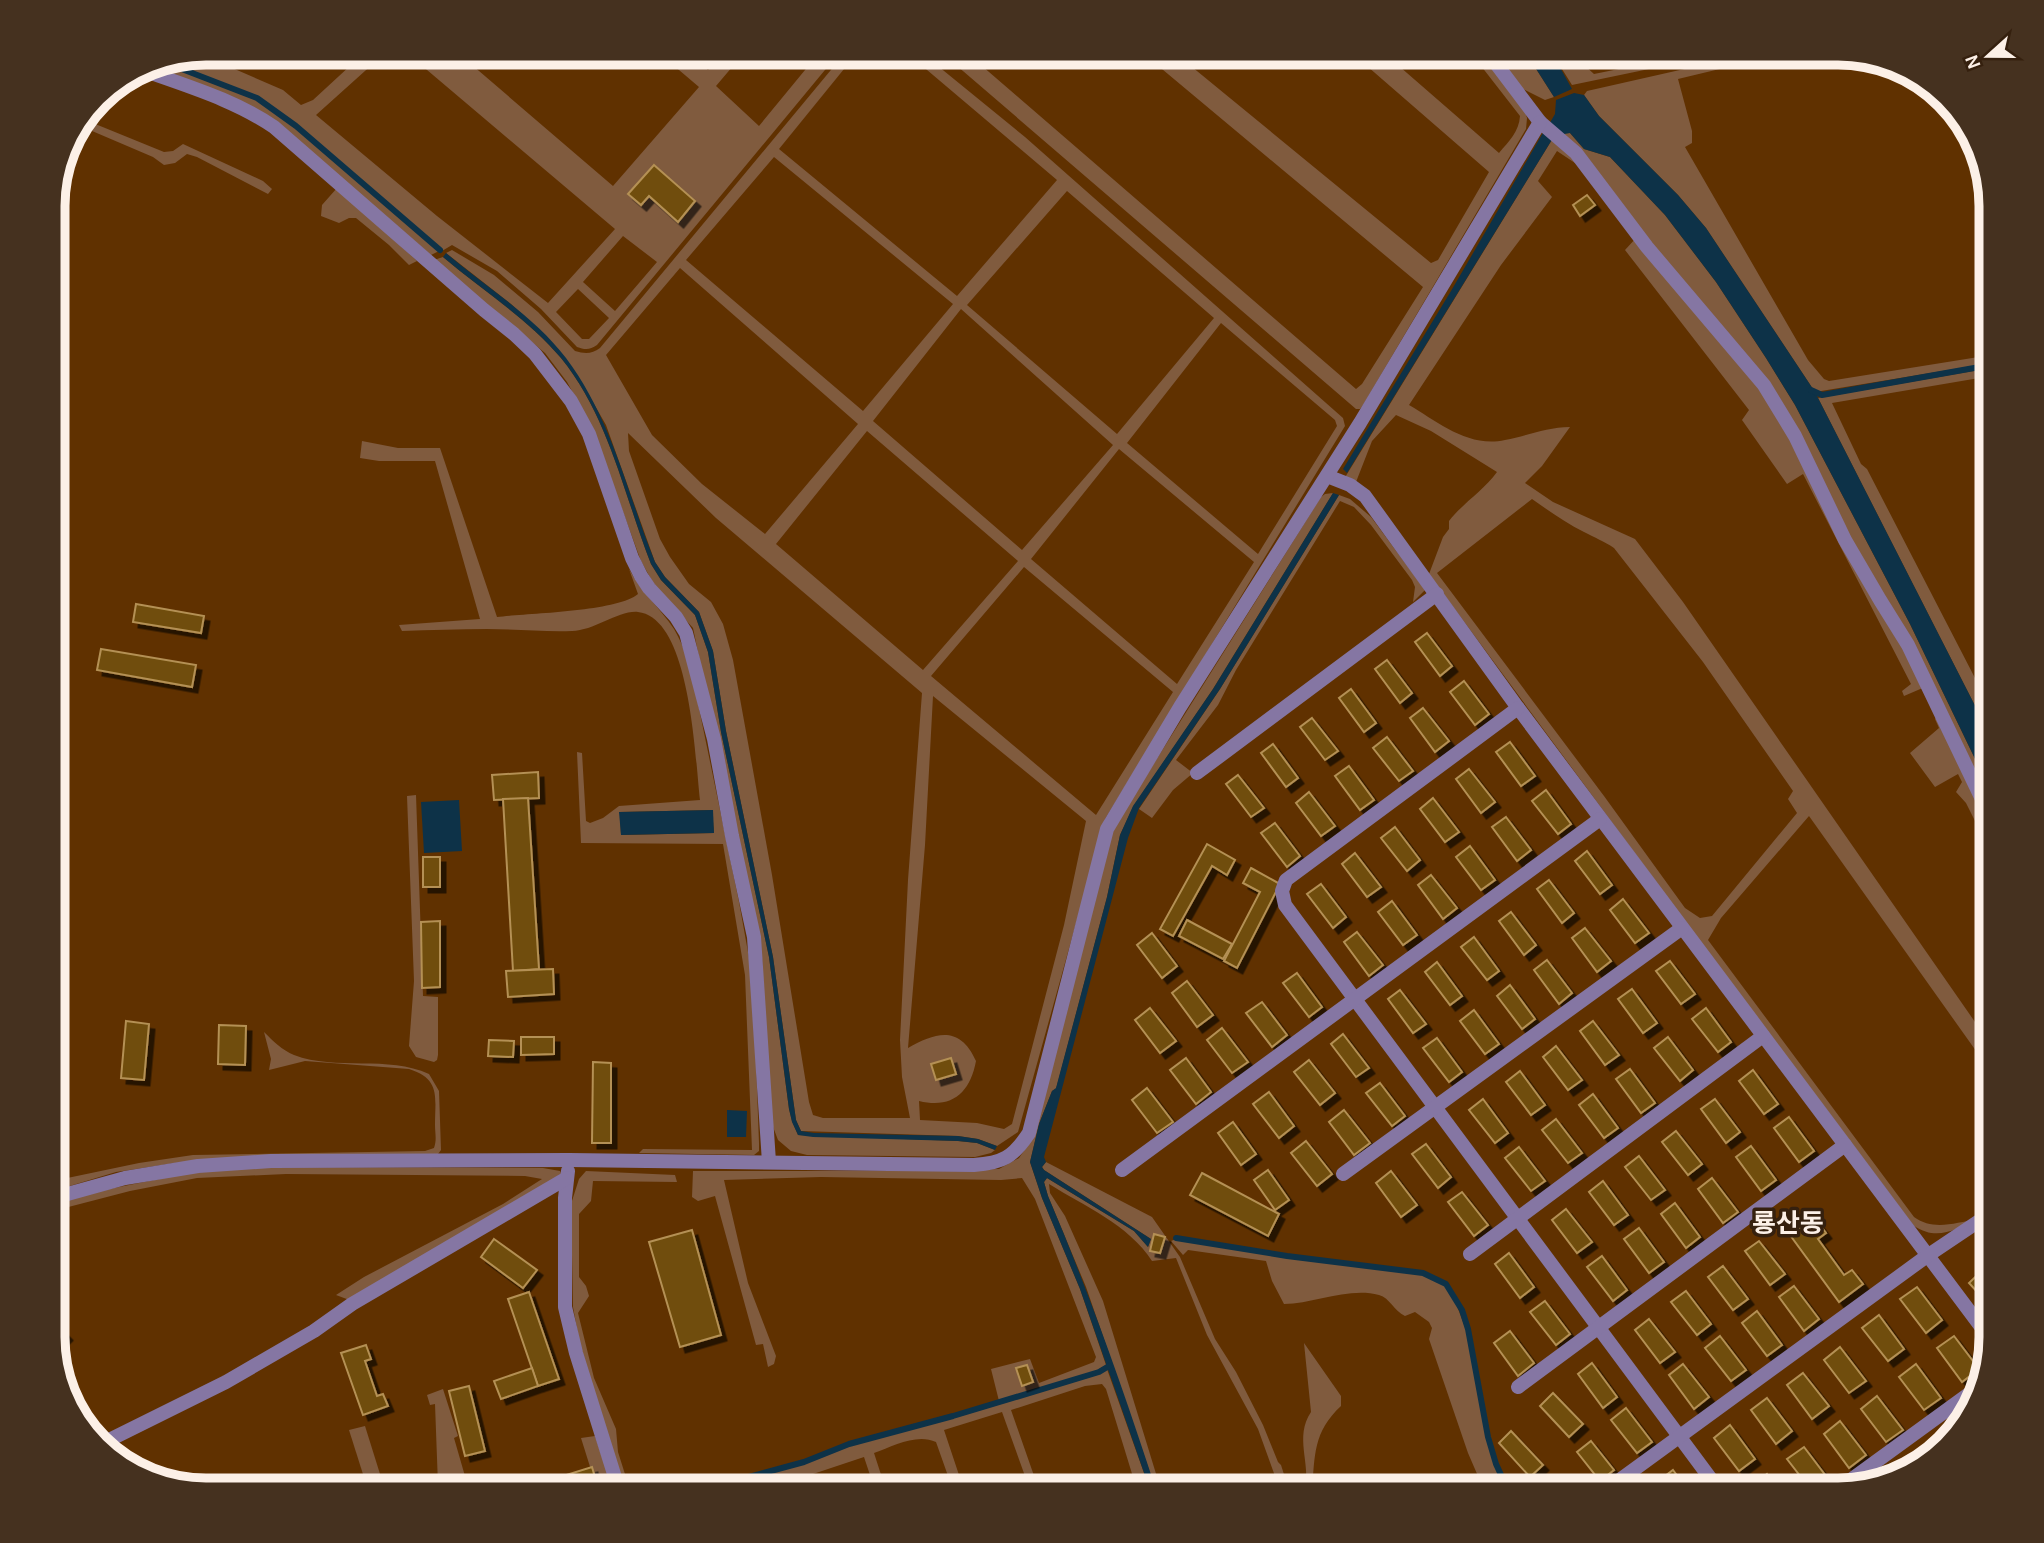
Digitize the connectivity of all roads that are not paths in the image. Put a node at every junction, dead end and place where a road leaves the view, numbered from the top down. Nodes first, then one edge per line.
1 (1497, 65) edge
2 (155, 75) edge
3 (1539, 122) junction
4 (1327, 476) junction
5 (1437, 594) junction
6 (1518, 708) junction
7 (1196, 773) dead end
8 (1979, 791) edge
9 (1600, 819) junction
10 (1682, 928) junction
11 (1355, 999) junction
12 (1763, 1036) junction
13 (1435, 1108) junction
14 (1845, 1146) junction
15 (569, 1160) junction
16 (769, 1162) junction
17 (1122, 1170) dead end
18 (1343, 1174) dead end
19 (567, 1178) junction
20 (65, 1195) edge
21 (1518, 1220) junction
22 (1979, 1222) edge
23 (1470, 1254) dead end
24 (1927, 1256) junction
25 (1979, 1324) edge
26 (1598, 1325) junction
27 (1518, 1387) dead end
28 (1966, 1396) edge
29 (1680, 1437) junction
30 (109, 1440) edge
31 (1854, 1477) edge
32 (615, 1478) edge
33 (1623, 1478) edge
34 (1710, 1478) edge

1 - 3 street
2 - 16 street
3 - 4 street
3 - 8 street
4 - 5 street
4 - 16 street
5 - 6 street
5 - 7 street
6 - 9 street
6 - 11 street
9 - 10 street
9 - 11 street
10 - 12 street
10 - 13 street
11 - 13 street
11 - 17 street
12 - 14 street
12 - 21 street
13 - 18 street
13 - 21 street
14 - 24 street
14 - 26 street
15 - 16 street
15 - 19 street
15 - 20 street
19 - 30 street
19 - 32 street
21 - 23 street
21 - 26 street
22 - 24 street
24 - 25 street
24 - 29 street
26 - 27 street
26 - 29 street
28 - 31 street
29 - 33 street
29 - 34 street

